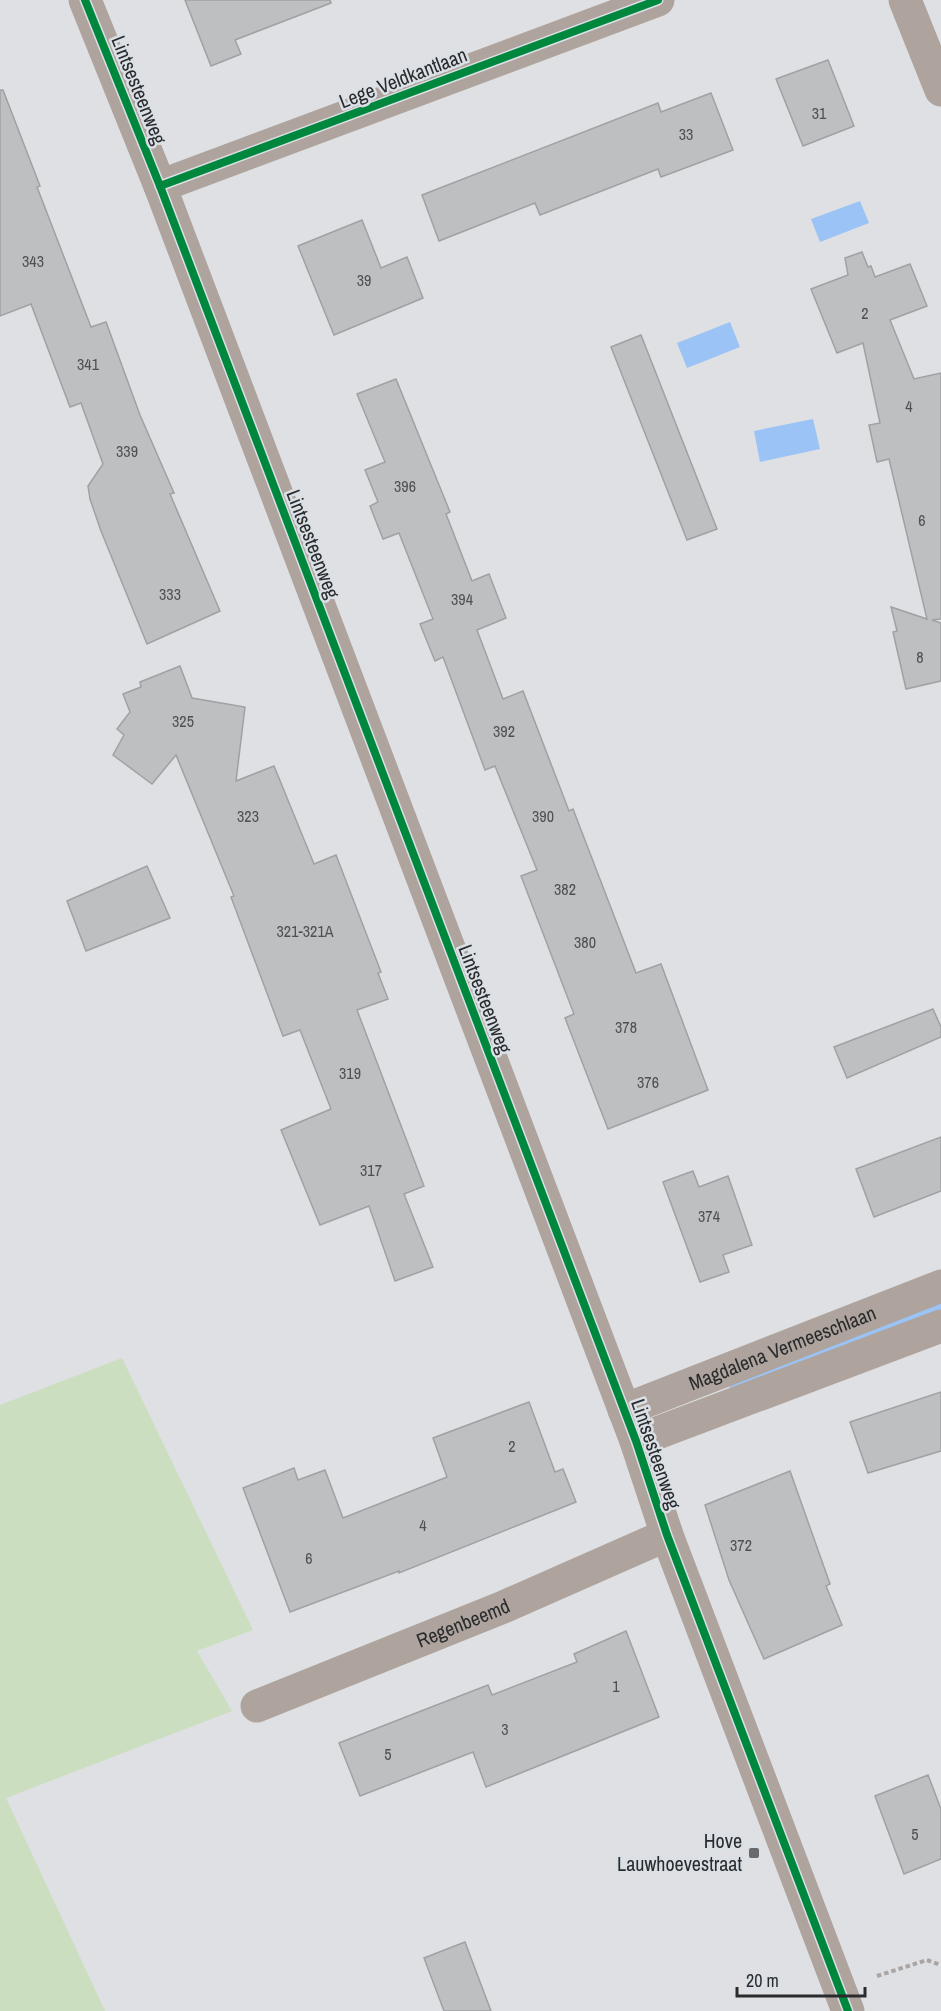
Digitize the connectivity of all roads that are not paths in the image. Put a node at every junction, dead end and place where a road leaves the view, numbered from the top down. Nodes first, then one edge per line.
1 (86, 0) edge
2 (658, 0) edge
3 (905, 0) edge
4 (941, 90) edge
5 (160, 186) junction
6 (941, 1286) edge
7 (941, 1326) edge
8 (624, 1410) junction
9 (636, 1442) junction
10 (667, 1535) junction
11 (257, 1706) dead end
12 (843, 2000) edge

1 - 5 street, Lintsesteenweg
2 - 5 street, Lege Veldkantlaan
3 - 4 street
5 - 8 street, Lintsesteenweg
6 - 8 street, Magdalena Vermeeschlaan
7 - 9 street, Magdalena Vermeeschlaan
8 - 9 street, Lintsesteenweg
9 - 10 street, Lintsesteenweg
10 - 11 street, Regenbeemd
10 - 12 street, Lintsesteenweg

